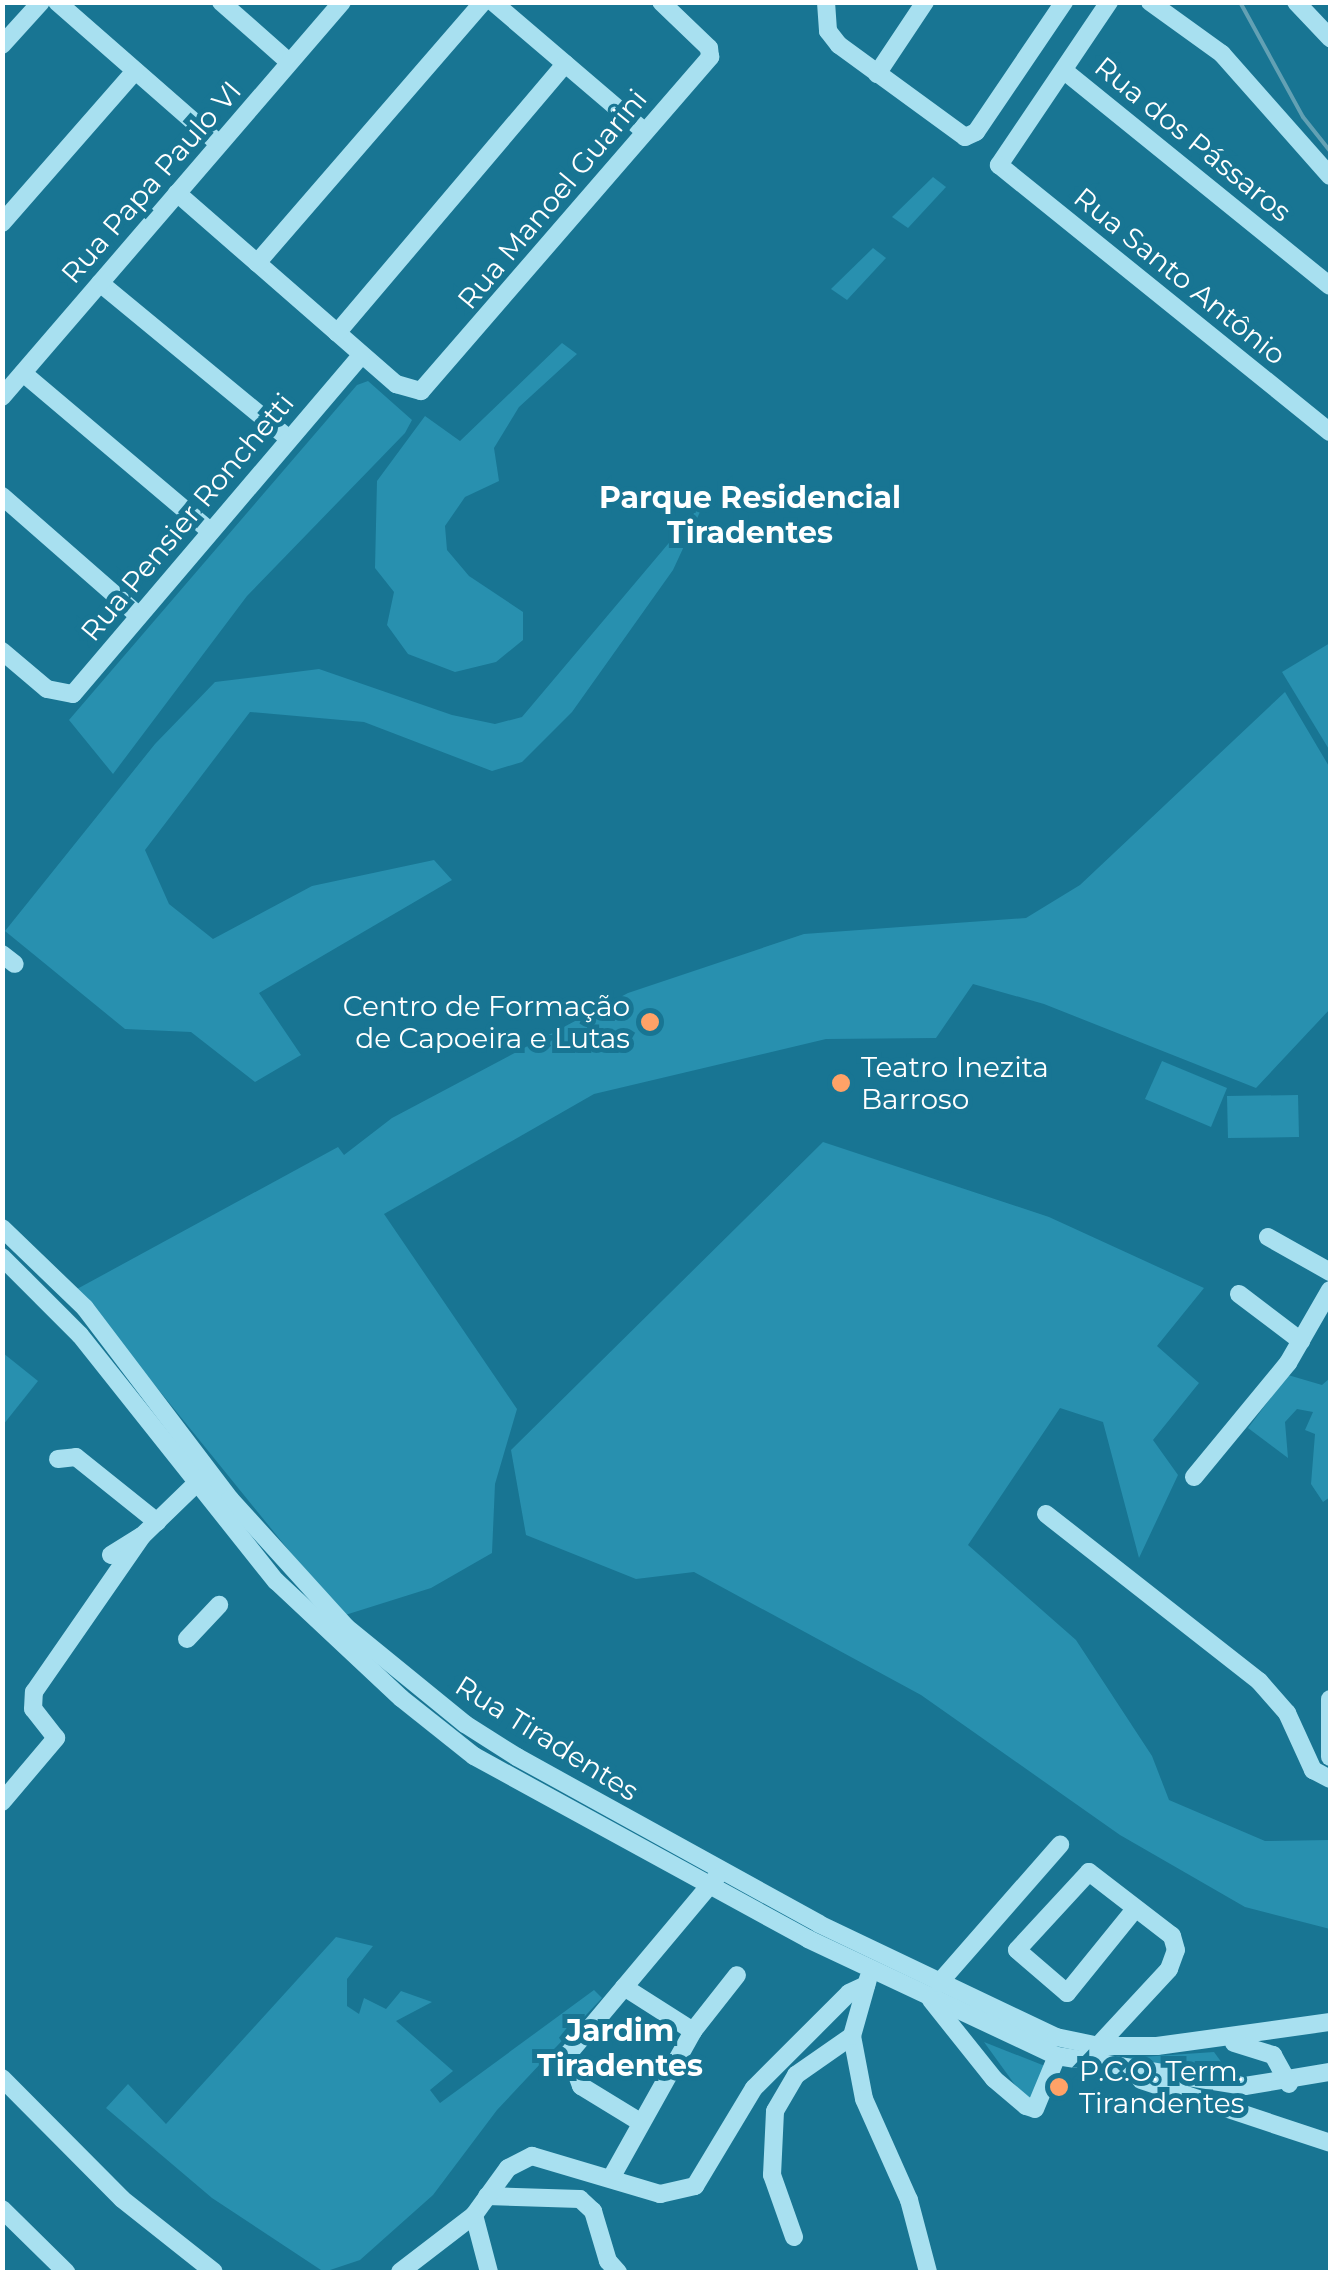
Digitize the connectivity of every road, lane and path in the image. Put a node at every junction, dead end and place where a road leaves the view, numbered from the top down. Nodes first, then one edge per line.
1 (41, 2) edge
2 (57, 2) edge
3 (221, 2) edge
4 (342, 2) edge
5 (482, 2) edge
6 (492, 2) edge
7 (826, 2) edge
8 (900, 2) edge
9 (1064, 2) edge
10 (1109, 2) edge
11 (1150, 2) edge
12 (1296, 2) edge
13 (667, 4) edge
14 (921, 10) edge
15 (1330, 38) edge
16 (2, 46) edge
17 (289, 62) junction
18 (565, 64) junction
19 (135, 70) junction
20 (1067, 72) junction
21 (878, 74) junction
22 (644, 131) junction
23 (219, 144) junction
24 (1330, 176) edge
25 (177, 194) junction
26 (2, 223) edge
27 (257, 264) junction
28 (100, 283) junction
29 (1330, 286) edge
30 (336, 333) junction
31 (362, 355) junction
32 (23, 373) junction
33 (2, 397) edge
34 (1330, 432) edge
35 (288, 439) junction
36 (2, 496) edge
37 (210, 531) junction
38 (138, 616) junction
39 (2, 651) edge
40 (2, 1228) edge
41 (1268, 1237) dead end
42 (2, 1257) edge
43 (1330, 1272) edge
44 (1330, 1290) edge
45 (1239, 1294) dead end
46 (80, 1302) junction
47 (60, 1314) junction
48 (1301, 1341) junction
49 (134, 1370) junction
50 (116, 1383) junction
51 (58, 1459) dead end
52 (203, 1477) junction
53 (1194, 1477) dead end
54 (1046, 1514) dead end
55 (157, 1522) junction
56 (142, 1536) junction
57 (111, 1555) dead end
58 (219, 1605) dead end
59 (188, 1638) dead end
60 (1330, 1699) edge
61 (1330, 1757) edge
62 (1330, 1779) edge
63 (2, 1802) edge
64 (1060, 1845) dead end
65 (715, 1879) junction
66 (1135, 1909) junction
67 (737, 1975) dead end
68 (869, 1977) junction
69 (624, 1987) junction
70 (933, 1989) junction
71 (1126, 2021) junction
72 (1330, 2022) edge
73 (1036, 2030) junction
74 (694, 2031) junction
75 (852, 2036) junction
76 (1220, 2041) junction
77 (1100, 2046) junction
78 (1132, 2047) junction
79 (1057, 2056) junction
80 (1102, 2067) junction
81 (1330, 2072) edge
82 (2, 2078) edge
83 (1289, 2084) junction
84 (1266, 2118) junction
85 (640, 2122) junction
86 (1330, 2143) edge
87 (611, 2178) junction
88 (487, 2196) junction
89 (2, 2209) edge
90 (474, 2215) junction
91 (794, 2237) dead end
92 (66, 2272) edge
93 (214, 2272) edge
94 (400, 2272) edge
95 (490, 2272) edge
96 (618, 2272) edge
97 (928, 2272) edge

1 - 16 street
2 - 19 street
3 - 17 street
4 - 17 street, Rua Papa Paulo VI
5 - 27 street
6 - 18 street
7 - 21 street
8 - 14 street
9 - 21 street
10 - 20 street
11 - 24 street
12 - 15 street
13 - 22 street, Rua Manoel Guarini
14 - 21 street
17 - 23 street, Rua Papa Paulo VI
18 - 22 street
18 - 30 street
19 - 23 street
19 - 26 street
20 - 29 street, Rua dos Pássaros
20 - 34 street, Rua Santo Antônio
22 - 31 street, Rua Manoel Guarini
23 - 25 street, Rua Papa Paulo VI
25 - 27 street
25 - 28 street, Rua Papa Paulo VI
27 - 30 street
28 - 32 street, Rua Papa Paulo VI
28 - 35 street
30 - 31 street
31 - 35 street, Rua Pensier Ronchetti
32 - 33 street, Rua Papa Paulo VI
32 - 37 street
35 - 37 street, Rua Pensier Ronchetti
36 - 38 street
37 - 38 street, Rua Pensier Ronchetti
38 - 39 street, Rua Pensier Ronchetti
40 - 46 street, Rua Tiradentes
41 - 43 street
42 - 47 street, Rua Tiradentes
44 - 48 street
45 - 48 street
46 - 47 street
46 - 49 street, Rua Tiradentes
47 - 50 street, Rua Tiradentes
48 - 53 street
49 - 50 street
49 - 52 street, Rua Tiradentes
50 - 52 street, Rua Tiradentes
51 - 55 street
52 - 55 street
52 - 65 street, Rua Tiradentes
54 - 62 street
55 - 56 street
56 - 57 street
56 - 63 street
58 - 59 street
60 - 61 street
64 - 70 street
65 - 68 street, Rua Tiradentes
65 - 69 street
65 - 70 street, Rua Tiradentes
66 - 66 street
66 - 71 street
67 - 74 street
68 - 70 street, Rua Tiradentes
68 - 75 street
68 - 87 street
69 - 74 street
69 - 85 street
70 - 73 street, Rua Tiradentes
70 - 79 street, Rua Tiradentes
70 - 79 street, Rua Tiradentes
71 - 77 street
71 - 78 street
72 - 76 street
73 - 77 street, Rua Tiradentes
73 - 79 street
74 - 85 street
75 - 91 street
75 - 97 street
76 - 78 street, Rua Tiradentes
76 - 83 street
77 - 78 street, Rua Tiradentes
77 - 79 street
79 - 80 street, Rua Tiradentes
80 - 83 street, Rua Tiradentes
80 - 84 street, Rua Tiradentes
81 - 83 street, Rua Tiradentes
82 - 93 street
83 - 84 street
84 - 86 street, Rua Tiradentes
85 - 87 street
87 - 88 street
88 - 90 street
88 - 96 street
89 - 92 street
90 - 94 street
90 - 95 street

